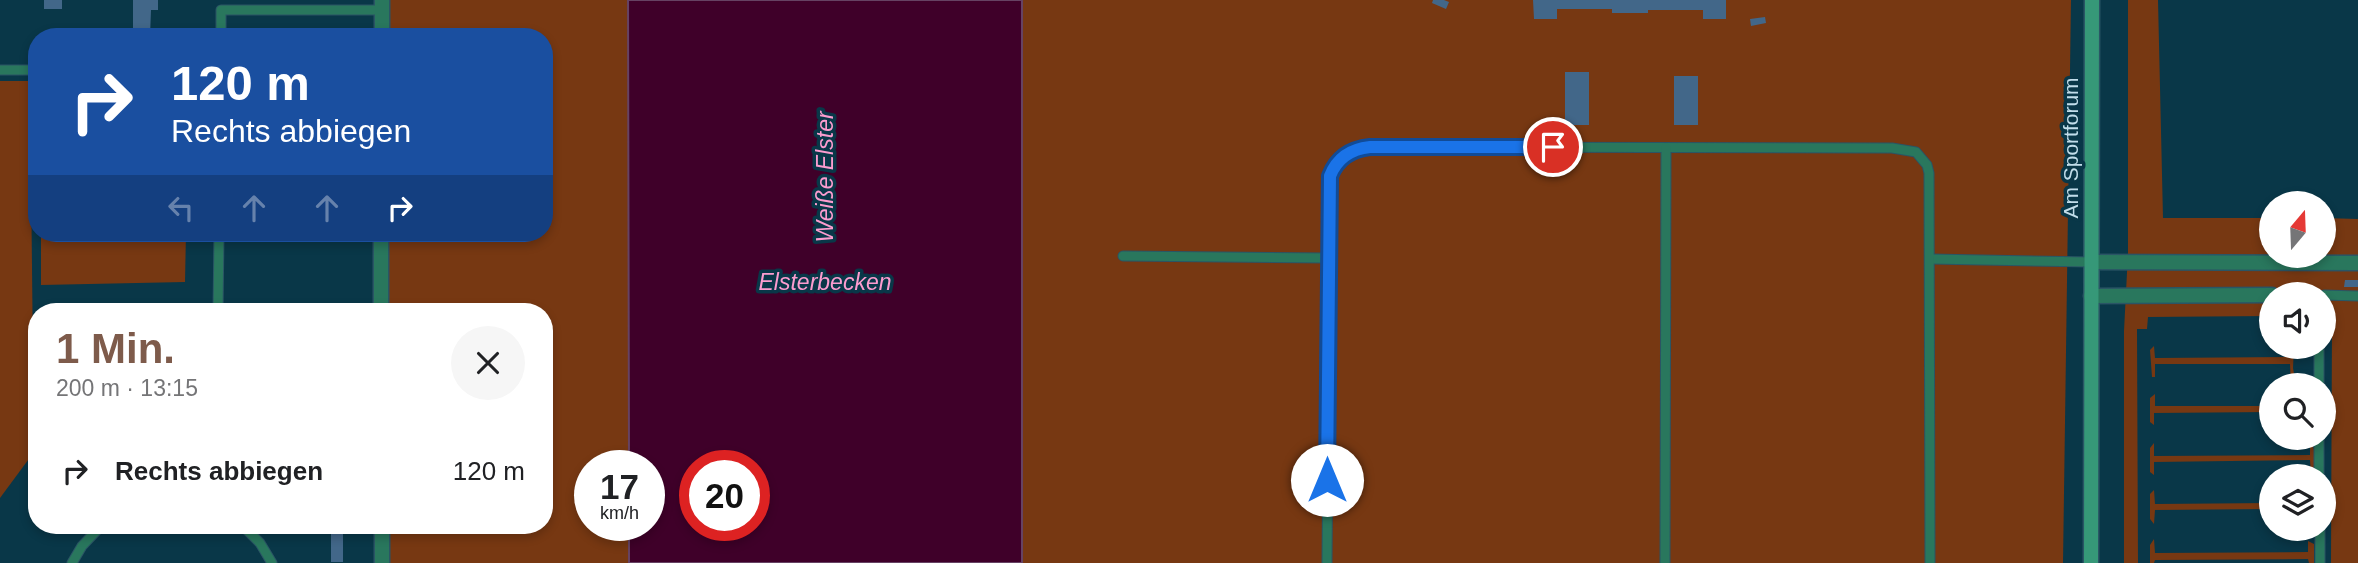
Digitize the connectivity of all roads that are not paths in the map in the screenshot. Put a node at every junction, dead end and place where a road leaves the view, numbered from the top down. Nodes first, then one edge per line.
1 (2092, 0) edge
2 (221, 5) edge
3 (382, 5) edge
4 (221, 28) edge
5 (382, 28) edge
6 (0, 70) edge
7 (28, 71) edge
8 (1666, 148) junction
9 (219, 242) edge
10 (381, 242) edge
11 (1123, 256) dead end
12 (1329, 258) junction
13 (1931, 259) junction
14 (2091, 262) junction
15 (2358, 263) edge
16 (2259, 295) edge
17 (2336, 295) edge
18 (2091, 296) junction
19 (2358, 296) edge
20 (218, 303) edge
21 (381, 303) edge
22 (93, 534) edge
23 (251, 534) edge
24 (382, 534) edge
25 (2320, 541) edge
26 (72, 563) edge
27 (272, 563) edge
28 (382, 563) edge
29 (1327, 563) edge
30 (1665, 563) edge
31 (1930, 563) edge
32 (2091, 563) edge
33 (2320, 563) edge

1 - 14 main road, Am Sportforum
2 - 3 lane
2 - 4 lane
3 - 5 street
6 - 7 lane
8 - 12 lane
8 - 13 lane
8 - 30 lane
9 - 20 lane
10 - 21 street
11 - 12 lane
12 - 29 lane
13 - 14 lane
13 - 31 lane
14 - 15 street
14 - 18 main road, Am Sportforum
16 - 18 street
17 - 19 lane
18 - 32 main road, Am Sportforum
22 - 26 lane
23 - 27 lane
24 - 28 street
25 - 33 lane

